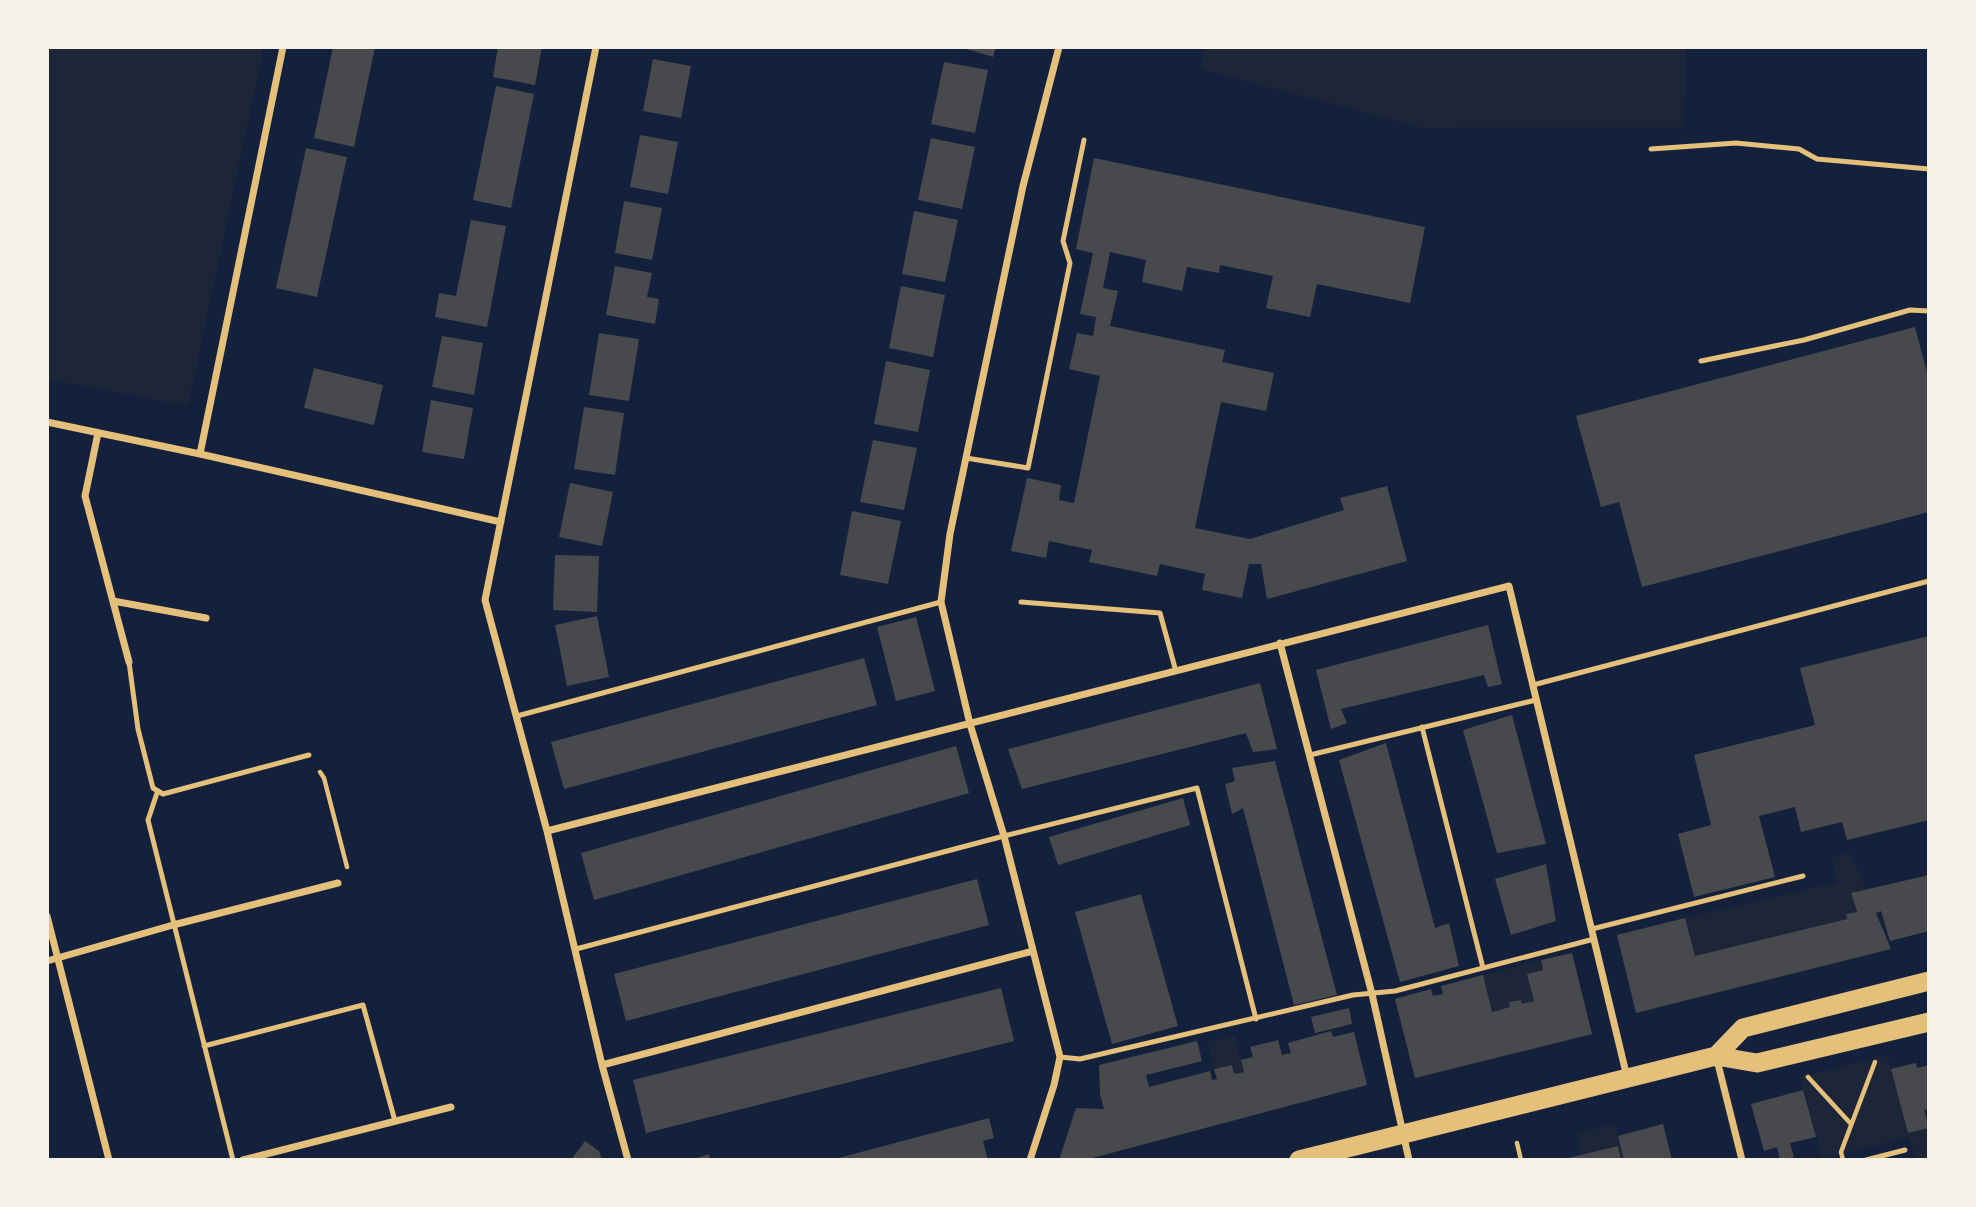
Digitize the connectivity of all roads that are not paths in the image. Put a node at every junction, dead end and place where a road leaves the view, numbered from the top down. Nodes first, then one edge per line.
1 (283, 47) edge
2 (596, 47) edge
3 (1059, 47) edge
4 (1084, 141) dead end
5 (1651, 149) dead end
6 (1929, 169) edge
7 (1929, 310) edge
8 (1701, 361) dead end
9 (47, 422) edge
10 (98, 433) junction
11 (200, 454) junction
12 (966, 458) junction
13 (501, 522) junction
14 (1929, 581) edge
15 (113, 601) junction
16 (941, 602) junction
17 (1021, 602) dead end
18 (206, 618) dead end
19 (1280, 643) junction
20 (129, 662) joint
21 (1175, 668) junction
22 (1533, 685) junction
23 (1536, 700) junction
24 (517, 716) junction
25 (970, 724) junction
26 (1422, 727) junction
27 (309, 755) road end
28 (1310, 755) junction
29 (157, 793) junction
30 (547, 831) junction
31 (1004, 836) junction
32 (1803, 876) dead end
33 (338, 883) road end
34 (47, 916) edge
35 (173, 925) junction
36 (1592, 929) junction
37 (1594, 939) junction
38 (576, 949) junction
39 (1033, 951) junction
40 (58, 958) junction
41 (47, 961) edge
42 (1483, 968) junction
43 (1929, 981) edge
44 (1372, 995) junction
45 (1256, 1019) junction
46 (1929, 1022) edge
47 (204, 1046) junction
48 (1716, 1056) junction
49 (1060, 1057) junction
50 (603, 1065) junction
51 (1627, 1078) junction
52 (451, 1107) dead end
53 (395, 1121) junction
54 (1403, 1134) junction
55 (1905, 1150) dead end
56 (109, 1160) edge
57 (233, 1160) edge
58 (243, 1160) edge
59 (628, 1160) edge
60 (1030, 1160) edge
61 (1299, 1160) edge
62 (1409, 1160) edge
63 (1742, 1160) edge
64 (1866, 1160) edge

1 - 11 street
2 - 13 street
3 - 12 street
4 - 12 lane
5 - 6 lane
7 - 8 lane
9 - 10 street
10 - 11 street
10 - 15 street
11 - 13 street
12 - 16 street
13 - 24 street
14 - 22 lane
15 - 18 street
15 - 20 street
16 - 24 lane
16 - 25 street
17 - 21 lane
19 - 21 street
19 - 22 street
19 - 28 street
20 - 29 lane
21 - 25 street
22 - 23 street
23 - 26 lane
23 - 36 street
24 - 30 street
25 - 30 street
25 - 31 street
26 - 28 lane
26 - 42 lane
27 - 29 lane
28 - 44 street
29 - 35 lane
30 - 38 street
31 - 38 lane
31 - 39 street
31 - 45 lane
32 - 36 lane
33 - 35 street
34 - 40 street
35 - 40 street
35 - 47 lane
36 - 37 street
37 - 42 lane
37 - 51 street
38 - 50 street
39 - 49 street
39 - 50 street
40 - 41 street
40 - 56 street
42 - 44 lane
43 - 48 highway
44 - 45 lane
44 - 54 street
45 - 49 lane
46 - 48 highway
47 - 53 lane
47 - 57 lane
48 - 51 highway
48 - 63 street
49 - 60 street
50 - 59 street
51 - 54 highway
52 - 53 street
53 - 58 street
54 - 61 highway
54 - 62 street
55 - 64 lane

